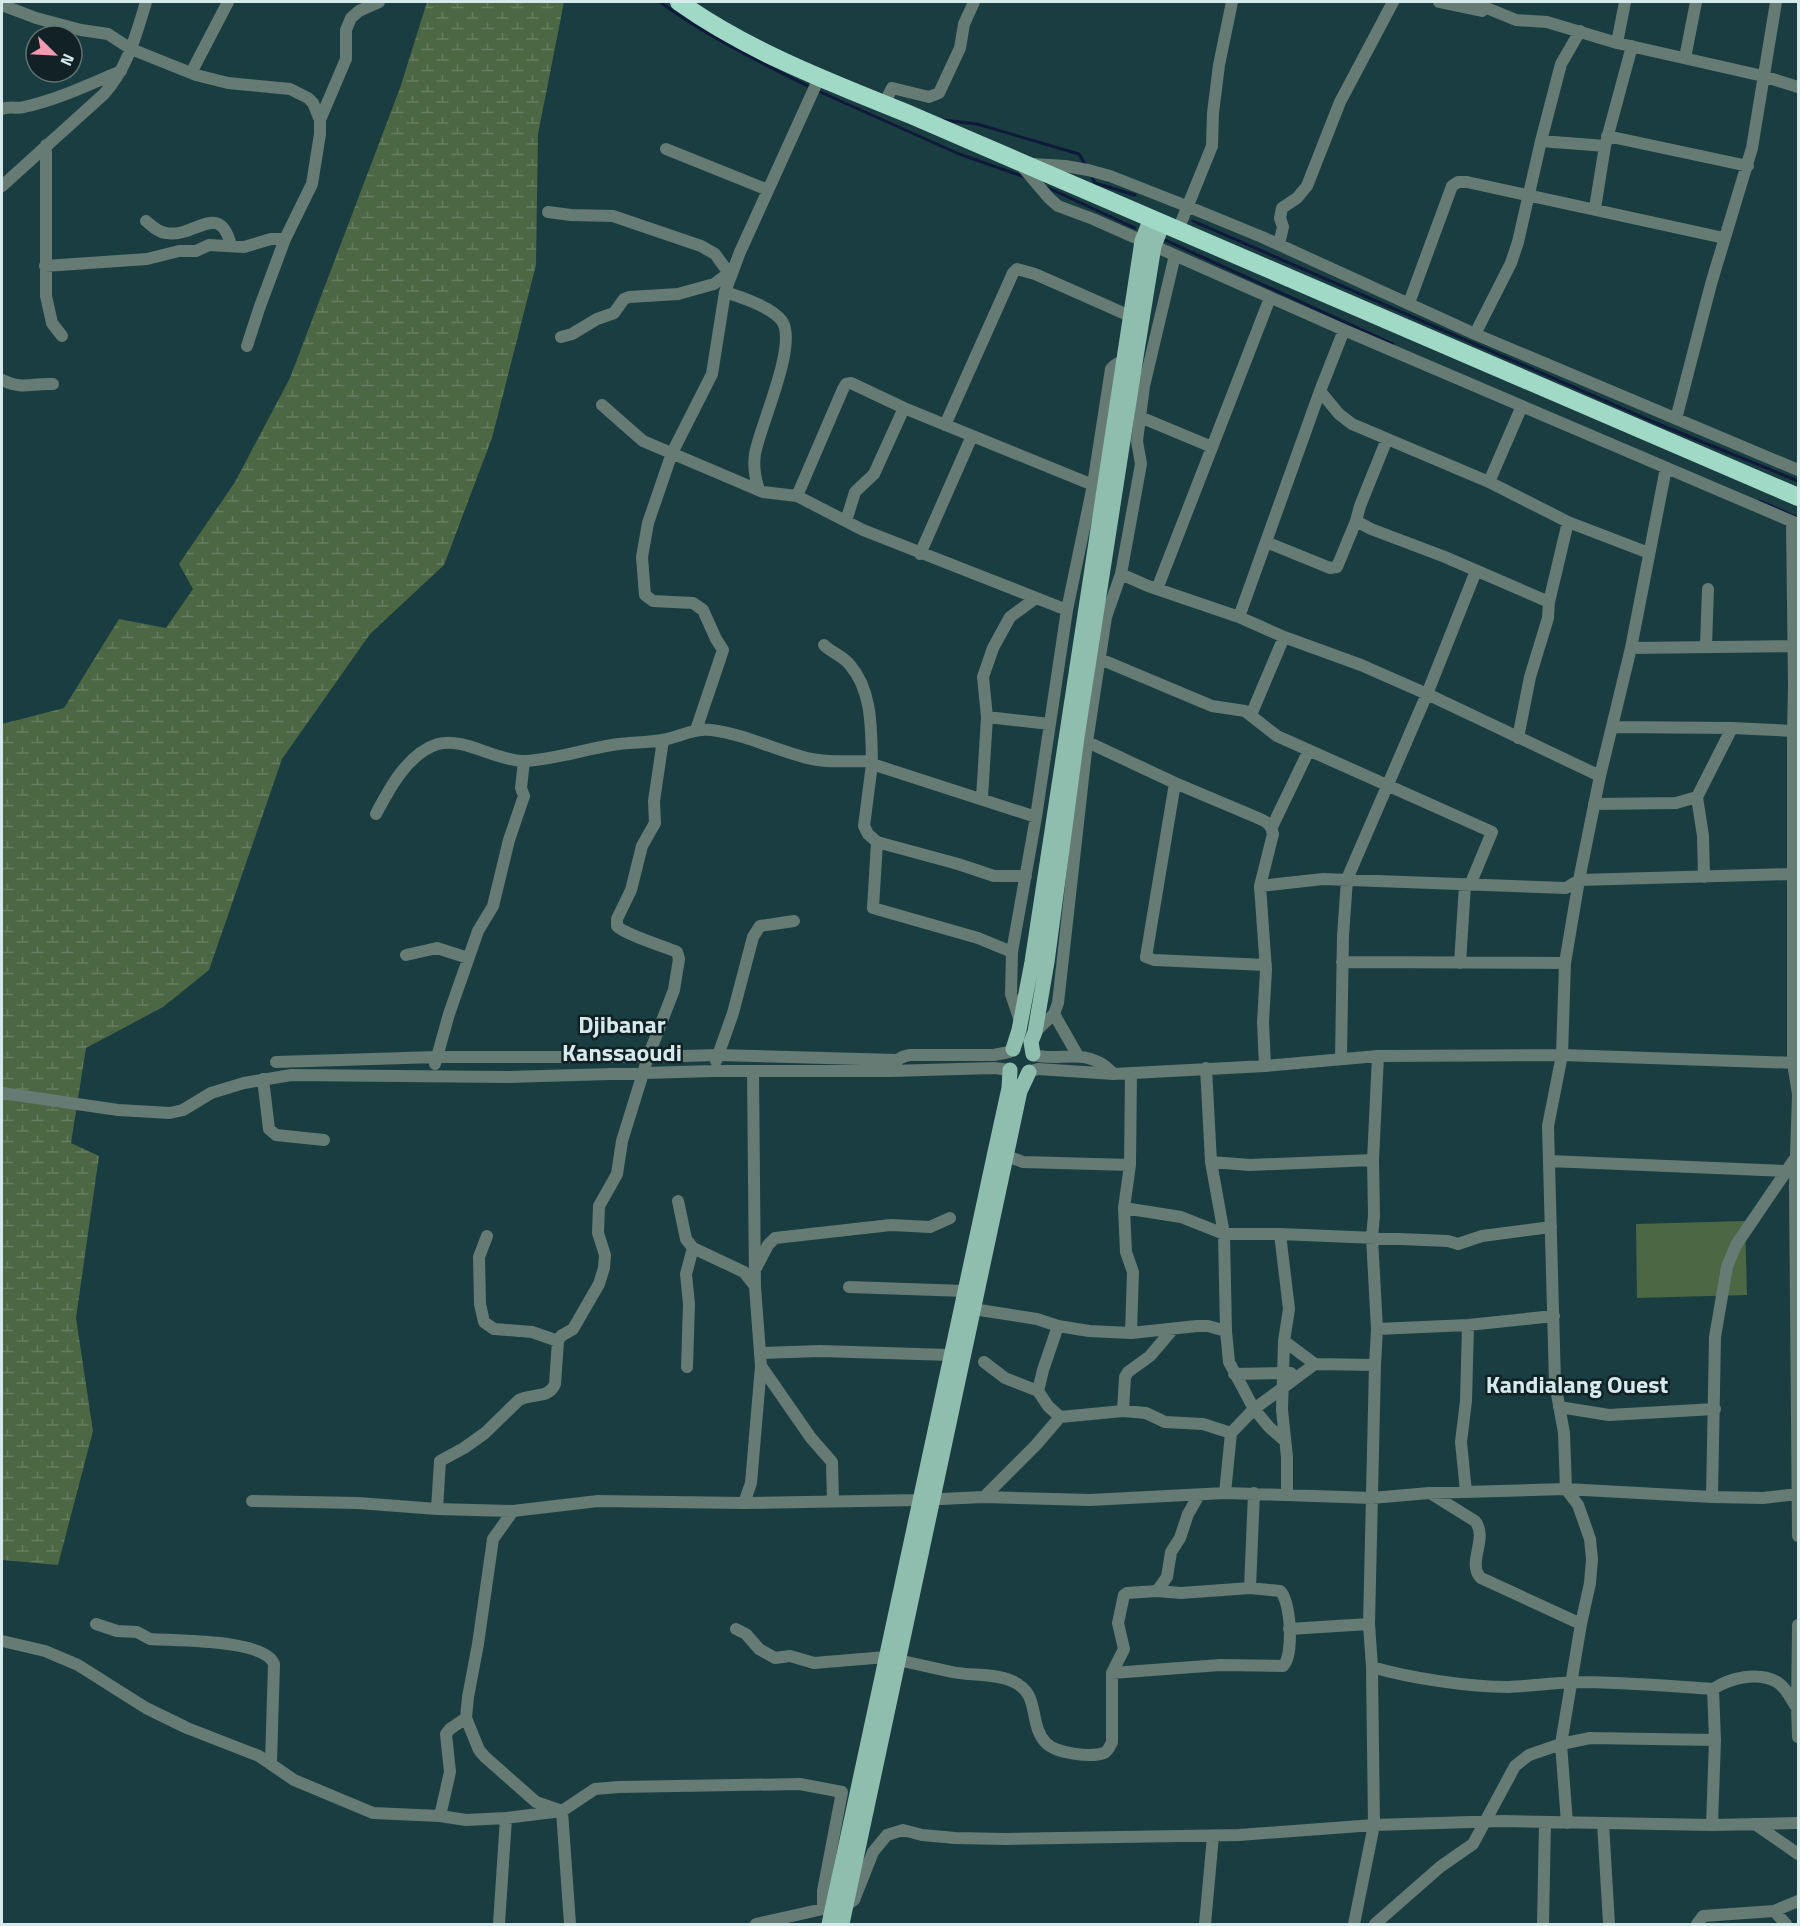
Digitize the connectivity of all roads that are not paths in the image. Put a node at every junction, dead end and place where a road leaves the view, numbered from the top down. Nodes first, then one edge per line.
1 (146, 2) edge
2 (228, 2) edge
3 (379, 2) edge
4 (679, 2) edge
5 (974, 2) edge
6 (1232, 2) edge
7 (1393, 2) edge
8 (1439, 2) edge
9 (1472, 2) edge
10 (1624, 2) edge
11 (1696, 2) edge
12 (1776, 2) edge
13 (2, 5) edge
14 (1516, 20) junction
15 (1580, 32) junction
16 (1617, 43) junction
17 (1632, 46) junction
18 (131, 49) junction
19 (1685, 58) junction
20 (122, 70) junction
21 (191, 73) junction
22 (1763, 76) junction
23 (819, 78) junction
24 (1798, 87) edge
25 (884, 104) junction
26 (2, 109) edge
27 (320, 120) junction
28 (1541, 141) junction
29 (1606, 141) junction
30 (46, 146) junction
31 (666, 149) dead end
32 (1020, 163) junction
33 (1748, 166) junction
34 (2, 186) edge
35 (768, 190) junction
36 (1529, 195) junction
37 (1189, 207) junction
38 (1595, 208) junction
39 (548, 212) dead end
40 (146, 220) dead end
41 (1164, 224) junction
42 (1724, 238) junction
43 (285, 239) junction
44 (1148, 243) junction
45 (1279, 244) junction
46 (231, 246) junction
47 (1175, 255) junction
48 (45, 266) junction
49 (730, 274) junction
50 (725, 292) junction
51 (1270, 298) junction
52 (1409, 303) junction
53 (1130, 316) junction
54 (1344, 330) junction
55 (1475, 334) junction
56 (62, 336) dead end
57 (561, 337) dead end
58 (247, 346) dead end
59 (1129, 362) junction
60 (2, 380) edge
61 (53, 384) dead end
62 (1320, 392) junction
63 (602, 405) dead end
64 (1522, 406) junction
65 (904, 408) junction
66 (1140, 417) junction
67 (1676, 419) junction
68 (945, 425) junction
69 (972, 436) junction
70 (1387, 439) junction
71 (1212, 447) junction
72 (672, 453) junction
73 (1666, 468) junction
74 (1798, 470) edge
75 (1489, 482) junction
76 (1093, 485) junction
77 (759, 490) junction
78 (797, 496) junction
79 (1798, 497) edge
80 (846, 521) junction
81 (1356, 521) junction
82 (1568, 522) junction
83 (1795, 523) edge
84 (1266, 542) junction
85 (1649, 553) junction
86 (920, 554) junction
87 (1476, 571) junction
88 (1121, 574) junction
89 (1157, 588) junction
90 (1708, 589) dead end
91 (1036, 598) junction
92 (1549, 602) junction
93 (1067, 610) junction
94 (1239, 617) junction
95 (1284, 638) junction
96 (824, 645) dead end
97 (1706, 646) junction
98 (1794, 646) junction
99 (1631, 648) junction
100 (1100, 658) junction
101 (1796, 686) edge
102 (1427, 693) junction
103 (1251, 715) junction
104 (987, 717) junction
105 (1050, 724) junction
106 (1612, 727) junction
107 (1732, 728) junction
108 (696, 730) junction
109 (1793, 731) junction
110 (1518, 738) junction
111 (663, 740) junction
112 (1082, 740) junction
113 (1309, 750) junction
114 (524, 761) junction
115 (872, 764) junction
116 (1600, 776) junction
117 (1175, 783) junction
118 (1387, 785) junction
119 (1697, 797) junction
120 (982, 798) junction
121 (1594, 804) junction
122 (376, 814) dead end
123 (1036, 817) junction
124 (1272, 828) junction
125 (878, 842) junction
126 (1792, 874) junction
127 (1026, 876) junction
128 (1704, 877) junction
129 (1347, 879) junction
130 (1579, 880) junction
131 (1467, 885) junction
132 (1260, 886) junction
133 (794, 921) dead end
134 (1012, 952) junction
135 (406, 955) dead end
136 (468, 958) junction
137 (1039, 962) junction
138 (1342, 962) junction
139 (1460, 963) junction
140 (1565, 963) junction
141 (1266, 965) junction
142 (1054, 1014) junction
143 (1021, 1023) junction
144 (1035, 1032) junction
145 (1011, 1050) junction
146 (1034, 1054) junction
147 (718, 1055) junction
148 (1562, 1055) junction
149 (1078, 1056) junction
150 (1378, 1056) junction
151 (437, 1057) junction
152 (648, 1058) junction
153 (1341, 1058) junction
154 (276, 1062) dead end
155 (1796, 1063) edge
156 (893, 1066) junction
157 (1265, 1066) junction
158 (1206, 1068) junction
159 (1010, 1070) junction
160 (713, 1071) junction
161 (753, 1071) junction
162 (1030, 1072) junction
163 (1131, 1073) junction
164 (643, 1074) junction
165 (1114, 1074) junction
166 (432, 1076) junction
167 (263, 1079) junction
168 (2, 1093) edge
169 (324, 1140) dead end
170 (1001, 1154) junction
171 (1797, 1156) junction
172 (1373, 1160) junction
173 (1549, 1161) junction
174 (1211, 1162) junction
175 (1130, 1165) junction
176 (1785, 1172) junction
177 (678, 1201) dead end
178 (1124, 1208) junction
179 (950, 1218) dead end
180 (1551, 1227) junction
181 (1224, 1234) junction
182 (1280, 1234) junction
183 (487, 1236) dead end
184 (1372, 1238) junction
185 (693, 1248) junction
186 (756, 1269) junction
187 (755, 1287) junction
188 (849, 1287) dead end
189 (965, 1291) junction
190 (974, 1308) junction
191 (1554, 1316) junction
192 (1468, 1325) junction
193 (1058, 1326) junction
194 (1173, 1329) junction
195 (1377, 1329) junction
196 (1226, 1331) junction
197 (1131, 1333) junction
198 (558, 1341) junction
199 (1284, 1341) junction
200 (951, 1355) junction
201 (760, 1359) junction
202 (984, 1362) dead end
203 (1315, 1364) junction
204 (1374, 1365) junction
205 (687, 1367) dead end
206 (1283, 1373) junction
207 (1305, 1373) junction
208 (1234, 1374) junction
209 (1283, 1389) junction
210 (1038, 1391) junction
211 (1559, 1407) junction
212 (1254, 1409) junction
213 (1715, 1409) junction
214 (1123, 1411) junction
215 (1060, 1417) junction
216 (1231, 1433) junction
217 (1285, 1441) junction
218 (1566, 1489) junction
219 (1466, 1492) junction
220 (1225, 1493) junction
221 (1254, 1493) junction
222 (1430, 1493) junction
223 (1287, 1494) junction
224 (1798, 1494) edge
225 (1199, 1495) junction
226 (984, 1497) junction
227 (1712, 1497) junction
228 (1372, 1498) junction
229 (926, 1500) junction
230 (252, 1501) dead end
231 (832, 1501) junction
232 (744, 1503) junction
233 (437, 1509) junction
234 (513, 1511) junction
235 (1798, 1536) edge
236 (1250, 1588) junction
237 (1157, 1591) junction
238 (96, 1624) dead end
239 (1369, 1624) junction
240 (1581, 1624) junction
241 (1798, 1624) edge
242 (736, 1629) dead end
243 (1289, 1629) junction
244 (2, 1641) edge
245 (892, 1658) junction
246 (1372, 1667) junction
247 (1112, 1673) junction
248 (1573, 1682) junction
249 (1713, 1689) junction
250 (1797, 1708) junction
251 (466, 1718) junction
252 (1798, 1737) edge
253 (1715, 1740) junction
254 (1561, 1744) junction
255 (271, 1762) junction
256 (849, 1794) junction
257 (562, 1811) junction
258 (440, 1816) junction
259 (506, 1818) junction
260 (1485, 1822) junction
261 (1545, 1822) junction
262 (1567, 1823) junction
263 (1603, 1823) junction
264 (1798, 1823) edge
265 (1755, 1824) junction
266 (1374, 1825) junction
267 (1712, 1825) junction
268 (1213, 1836) junction
269 (1798, 1854) edge
270 (1798, 1901) edge
271 (833, 1907) junction
272 (1774, 1911) junction
273 (499, 1924) edge
274 (570, 1924) edge
275 (756, 1924) edge
276 (829, 1924) edge
277 (842, 1924) edge
278 (1205, 1924) edge
279 (1354, 1924) edge
280 (1375, 1924) edge
281 (1543, 1924) edge
282 (1609, 1924) edge
283 (1697, 1924) edge
284 (1786, 1924) edge

1 - 18 street
2 - 21 street
3 - 27 street
4 - 23 highway
5 - 25 street
6 - 37 street
7 - 45 street
8 - 14 street
9 - 14 street
10 - 16 street
11 - 19 street
12 - 22 street
13 - 18 street
14 - 15 street
15 - 16 street
15 - 28 street
16 - 17 street
17 - 19 street
17 - 29 street
18 - 20 street
18 - 21 street
19 - 22 street
20 - 26 street
20 - 30 street
21 - 27 street
22 - 24 street
22 - 33 street
23 - 25 highway
23 - 35 street
25 - 32 highway
27 - 43 street
28 - 29 street
28 - 36 street
29 - 33 street
29 - 38 street
30 - 34 street
30 - 48 street
31 - 35 street
32 - 37 street
32 - 41 highway
32 - 44 street
33 - 42 street
35 - 49 street
36 - 38 street
36 - 52 street
36 - 55 street
37 - 41 street
37 - 45 street
38 - 42 street
39 - 49 street
40 - 46 street
41 - 44 main road
41 - 79 highway
42 - 67 street
43 - 46 street
43 - 58 street
44 - 47 street
44 - 53 main road
44 - 59 main road
45 - 52 street
46 - 48 street
47 - 51 street
47 - 66 street
48 - 56 street
49 - 50 street
49 - 57 street
50 - 72 street
50 - 77 street
51 - 54 street
51 - 71 street
52 - 55 street
53 - 59 main road
53 - 68 street
54 - 62 street
54 - 64 street
55 - 67 street
59 - 76 street
59 - 112 main road
59 - 137 main road
60 - 61 street
62 - 70 street
62 - 84 street
63 - 72 street
64 - 73 street
64 - 75 street
65 - 68 street
65 - 78 street
65 - 80 street
66 - 71 street
66 - 88 street
67 - 74 street
68 - 69 street
69 - 76 street
69 - 86 street
70 - 75 street
70 - 81 street
71 - 89 street
72 - 77 street
72 - 108 street
73 - 83 street
73 - 85 street
75 - 82 street
76 - 93 street
77 - 78 street
78 - 80 street
80 - 86 street
81 - 84 street
81 - 87 street
82 - 85 street
82 - 92 street
83 - 98 street
84 - 94 street
85 - 99 street
86 - 91 street
87 - 92 street
87 - 102 street
88 - 89 street
88 - 100 street
89 - 94 street
90 - 97 street
91 - 93 street
91 - 104 street
92 - 110 street
93 - 105 street
94 - 95 street
95 - 102 street
95 - 103 street
96 - 115 street
97 - 98 street
97 - 99 street
98 - 101 street
99 - 106 street
100 - 103 street
100 - 112 street
101 - 109 street
102 - 110 street
102 - 118 street
103 - 113 street
104 - 105 street
104 - 120 street
105 - 123 street
106 - 107 street
106 - 116 street
107 - 109 street
107 - 119 street
108 - 111 street
108 - 115 street
109 - 126 street
110 - 116 street
111 - 114 street
111 - 152 street
112 - 117 street
112 - 137 main road
112 - 142 street
113 - 118 street
113 - 124 street
114 - 122 street
114 - 136 street
115 - 120 street
115 - 125 street
116 - 121 street
117 - 124 street
117 - 141 street
118 - 129 street
118 - 131 street
119 - 121 street
119 - 128 street
120 - 123 street
121 - 130 street
123 - 127 street
124 - 132 street
125 - 127 street
125 - 134 street
126 - 128 street
126 - 155 street
127 - 134 street
128 - 130 street
129 - 131 street
129 - 132 street
129 - 138 street
130 - 131 street
130 - 140 street
131 - 139 street
132 - 141 street
133 - 147 street
134 - 143 street
135 - 136 street
136 - 151 street
137 - 143 main road
137 - 144 main road
138 - 139 street
138 - 153 street
139 - 140 street
140 - 148 street
141 - 157 street
142 - 144 street
142 - 149 street
143 - 145 main road
144 - 146 main road
145 - 146 main road
145 - 156 street
145 - 159 main road
146 - 149 street
146 - 162 main road
147 - 152 street
147 - 156 street
147 - 160 street
148 - 150 street
148 - 155 street
148 - 173 street
149 - 165 street
150 - 153 street
150 - 172 street
151 - 152 street
151 - 154 street
151 - 166 street
152 - 164 street
153 - 157 street
155 - 171 street
156 - 159 street
156 - 161 street
157 - 158 street
158 - 163 street
158 - 174 street
159 - 162 main road
159 - 170 main road
160 - 161 street
160 - 164 street
161 - 186 street
162 - 165 street
162 - 170 main road
163 - 165 street
163 - 175 street
164 - 166 street
164 - 198 street
166 - 167 street
167 - 168 street
167 - 169 street
170 - 175 street
170 - 189 main road
170 - 190 main road
171 - 176 street
171 - 224 street
172 - 174 street
172 - 184 street
173 - 176 street
173 - 180 street
174 - 181 street
175 - 178 street
176 - 213 street
177 - 185 street
178 - 181 street
178 - 197 street
179 - 186 street
180 - 184 street
180 - 191 street
181 - 182 street
181 - 196 street
182 - 184 street
182 - 199 street
183 - 198 street
184 - 195 street
185 - 187 street
185 - 205 street
186 - 187 street
187 - 201 street
188 - 189 street
189 - 200 main road
190 - 193 street
190 - 229 main road
191 - 192 street
191 - 211 street
192 - 195 street
192 - 219 street
193 - 197 street
193 - 210 street
194 - 196 street
194 - 197 street
194 - 214 street
195 - 204 street
196 - 208 street
198 - 233 street
199 - 203 street
199 - 206 street
200 - 201 street
200 - 229 main road
201 - 231 street
201 - 232 street
202 - 210 street
203 - 204 street
203 - 207 street
204 - 228 street
206 - 207 street
206 - 208 street
206 - 209 street
207 - 209 street
208 - 212 street
209 - 212 street
209 - 217 street
210 - 215 street
211 - 213 street
211 - 218 street
212 - 216 street
212 - 217 street
213 - 227 street
214 - 215 street
214 - 216 street
215 - 226 street
216 - 220 street
217 - 223 street
218 - 219 street
218 - 227 street
218 - 240 street
219 - 222 street
220 - 221 street
220 - 225 street
221 - 223 street
221 - 236 street
222 - 228 street
222 - 240 street
223 - 228 street
224 - 227 street
224 - 235 street
225 - 226 street
225 - 237 street
226 - 229 street
228 - 239 street
229 - 231 street
229 - 245 main road
230 - 233 street
231 - 232 street
232 - 234 street
233 - 234 street
234 - 251 street
236 - 237 street
236 - 243 street
237 - 247 street
238 - 255 street
239 - 243 street
239 - 246 street
240 - 248 street
241 - 250 street
242 - 245 street
243 - 247 street
244 - 255 street
245 - 247 street
245 - 256 main road
245 - 271 main road
246 - 248 street
246 - 266 street
248 - 249 street
248 - 254 street
249 - 250 street
249 - 253 street
250 - 252 street
251 - 257 street
251 - 258 street
253 - 254 street
253 - 267 street
254 - 260 street
254 - 262 street
255 - 258 street
256 - 257 street
256 - 271 main road
257 - 259 street
257 - 274 street
258 - 259 street
259 - 273 street
260 - 261 street
260 - 266 street
260 - 280 street
261 - 262 street
261 - 281 street
262 - 263 street
263 - 267 street
263 - 282 street
264 - 265 street
265 - 267 street
265 - 269 street
266 - 268 street
266 - 279 street
268 - 271 street
268 - 278 street
270 - 272 street
271 - 275 street
271 - 276 main road
271 - 277 main road
272 - 283 street
272 - 284 street

